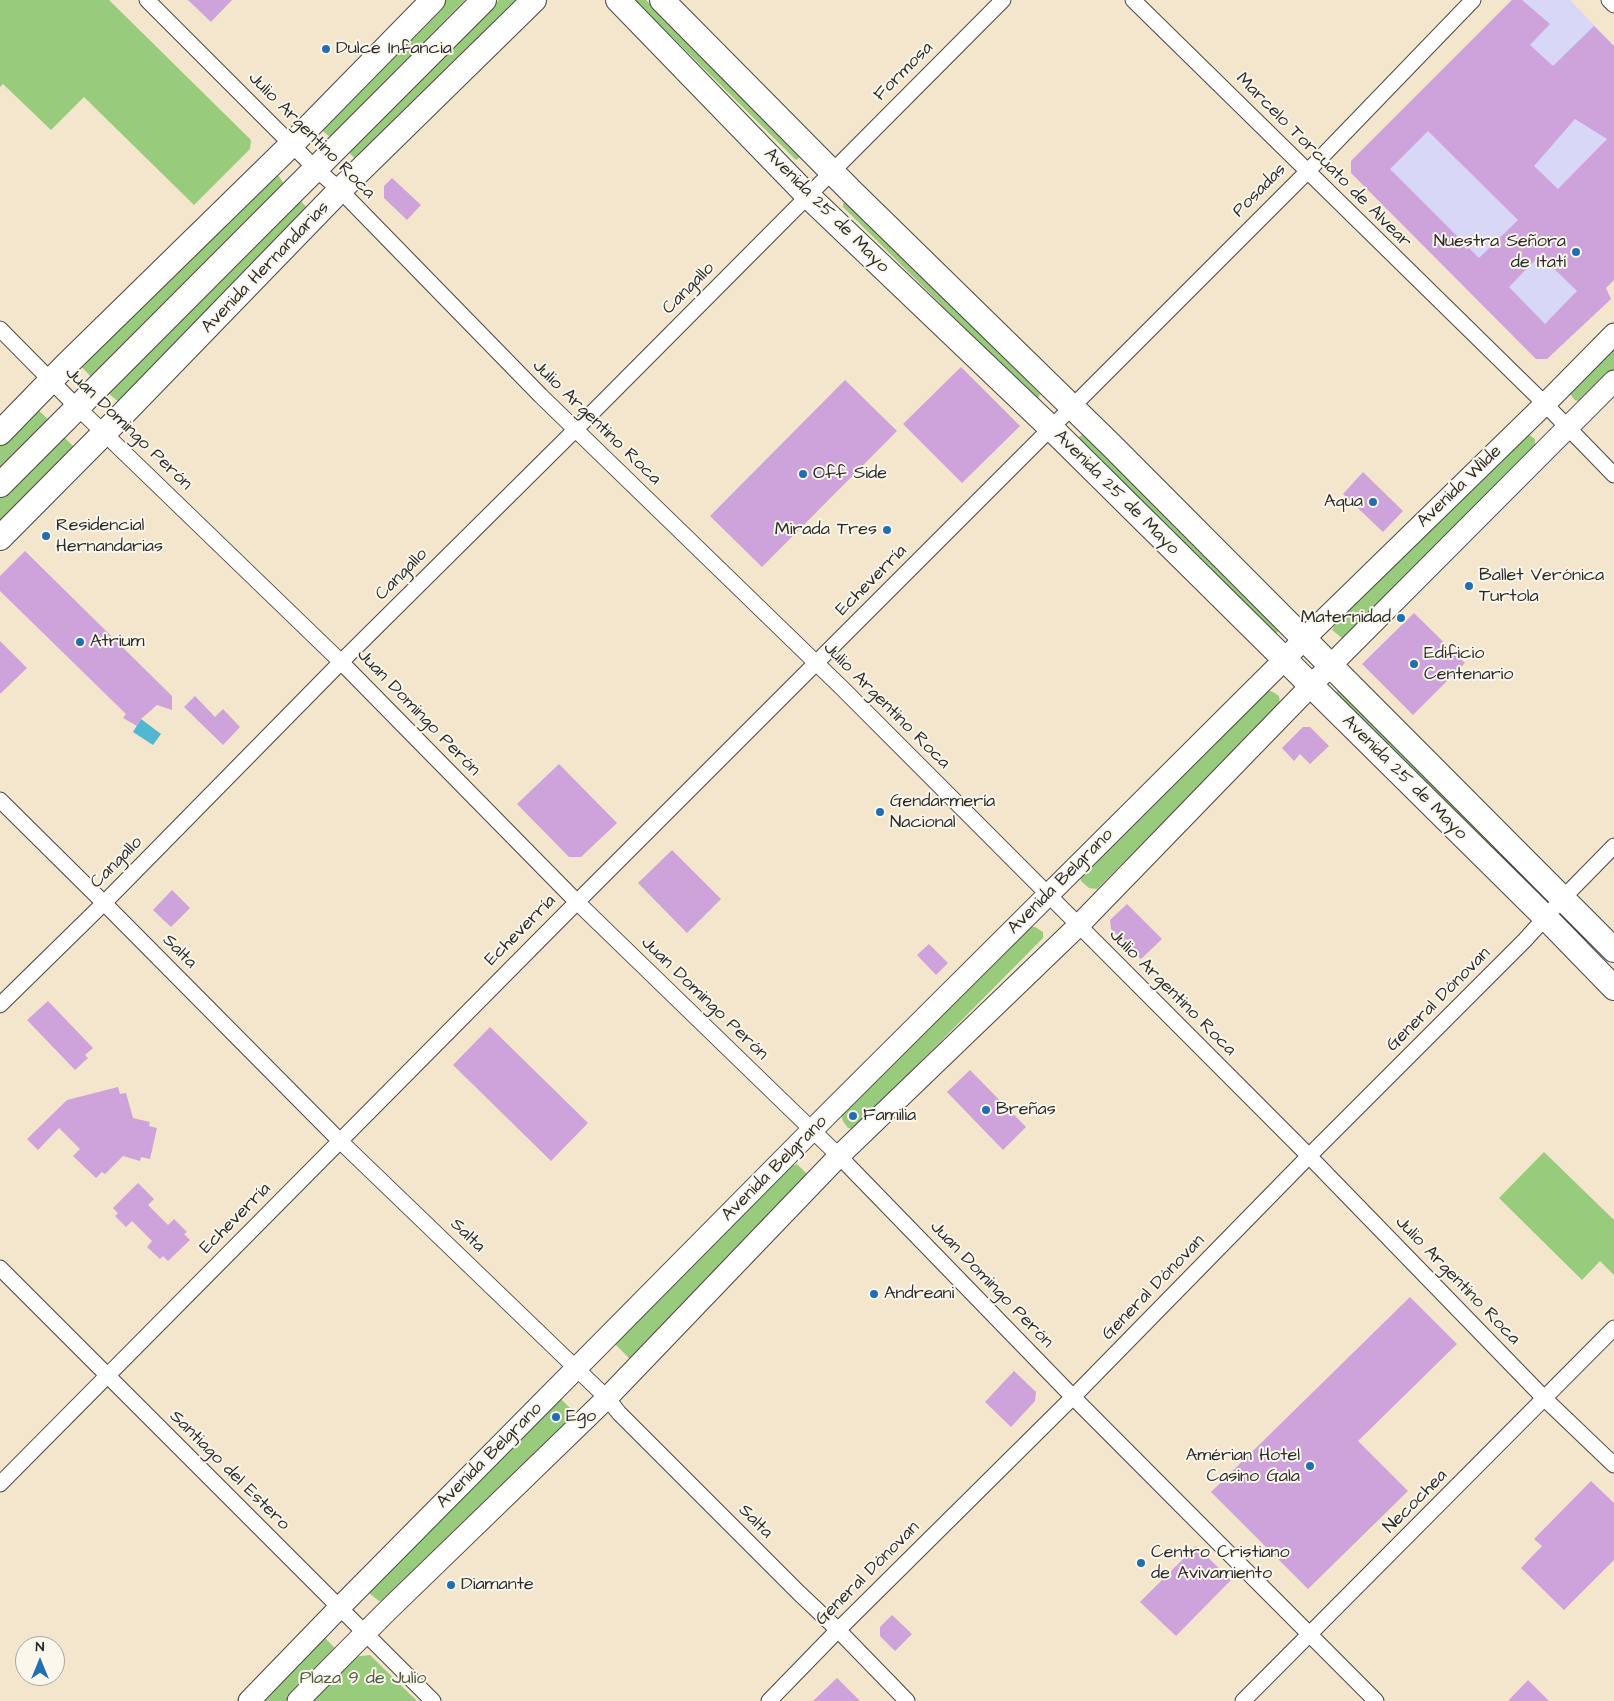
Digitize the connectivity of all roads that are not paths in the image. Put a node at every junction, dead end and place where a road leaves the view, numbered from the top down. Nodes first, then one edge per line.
1 (147, 0) edge
2 (433, 0) edge
3 (484, 0) edge
4 (534, 0) edge
5 (618, 0) edge
6 (662, 0) edge
7 (1003, 0) edge
8 (1134, 0) edge
9 (1473, 0) edge
10 (1609, 0) edge
11 (1614, 5) edge
12 (292, 144) junction
13 (316, 169) junction
14 (832, 172) junction
15 (1307, 172) junction
16 (340, 190) junction
17 (808, 196) junction
18 (0, 328) edge
19 (1614, 334) edge
20 (52, 381) junction
21 (1614, 381) edge
22 (1545, 404) junction
23 (77, 407) junction
24 (1072, 407) junction
25 (1051, 428) junction
26 (1567, 428) junction
27 (576, 429) junction
28 (0, 433) edge
29 (105, 433) junction
30 (1614, 475) edge
31 (0, 485) edge
32 (0, 538) edge
33 (1304, 639) junction
34 (1284, 660) junction
35 (341, 662) junction
36 (816, 663) junction
37 (1331, 665) junction
38 (1311, 686) junction
39 (0, 800) edge
40 (1614, 846) edge
41 (1048, 896) junction
42 (1563, 898) junction
43 (577, 902) junction
44 (104, 903) junction
45 (1546, 918) junction
46 (1078, 926) junction
47 (1614, 950) edge
48 (1614, 988) edge
49 (0, 1005) edge
50 (813, 1131) junction
51 (340, 1141) junction
52 (838, 1156) junction
53 (1308, 1156) junction
54 (0, 1268) edge
55 (1614, 1328) edge
56 (577, 1368) junction
57 (106, 1375) junction
58 (1073, 1397) junction
59 (607, 1398) junction
60 (1545, 1398) junction
61 (1614, 1465) edge
62 (0, 1484) edge
63 (339, 1608) junction
64 (838, 1630) junction
65 (366, 1633) junction
66 (1311, 1634) junction
67 (249, 1701) edge
68 (298, 1701) edge
69 (433, 1701) edge
70 (769, 1701) edge
71 (907, 1701) edge
72 (1243, 1701) edge
73 (1376, 1701) edge

1 - 12 street, Julio Argentino Roca
2 - 12 main road
3 - 13 main road, Avenida Hernandarias
4 - 16 main road, Avenida Hernandarias
5 - 17 main road, Avenida 25 de Mayo
6 - 14 main road, Avenida 25 de Mayo
7 - 14 street, Formosa
8 - 15 street, Marcelo Torcuato de Alvear
9 - 15 street, Posadas
10 - 11 street
12 - 13 street, Julio Argentino Roca
12 - 20 main road
13 - 16 street, Julio Argentino Roca
13 - 23 main road, Avenida Hernandarias
14 - 17 street, Cangallo
14 - 24 main road, Avenida 25 de Mayo
15 - 22 street, Marcelo Torcuato de Alvear
15 - 24 street, Posadas
16 - 27 street, Julio Argentino Roca
16 - 29 main road, Avenida Hernandarias
17 - 25 main road, Avenida 25 de Mayo
17 - 27 street, Cangallo
18 - 20 street, Juan Domingo Perón
19 - 22 main road, Avenida Wilde
20 - 23 street, Juan Domingo Perón
20 - 28 main road
21 - 26 main road, Avenida Wilde
22 - 26 street, Marcelo Torcuato de Alvear
22 - 33 main road, Avenida Wilde
23 - 29 street, Juan Domingo Perón
23 - 31 main road, Avenida Hernandarias
24 - 25 street, Echeverría
24 - 33 main road, Avenida 25 de Mayo
25 - 34 main road, Avenida 25 de Mayo
25 - 36 street, Echeverría
26 - 30 street, Marcelo Torcuato de Alvear
26 - 37 main road, Avenida Wilde
27 - 35 street, Cangallo
27 - 36 street, Julio Argentino Roca
29 - 32 main road, Avenida Hernandarias
29 - 35 street, Juan Domingo Perón
33 - 34 main road, Avenida Belgrano
33 - 37 main road, Avenida 25 de Mayo
34 - 38 main road, Avenida 25 de Mayo
34 - 41 main road, Avenida Belgrano
35 - 43 street, Juan Domingo Perón
35 - 44 street, Cangallo
36 - 41 street, Julio Argentino Roca
36 - 43 street, Echeverría
37 - 38 main road, Avenida Belgrano
37 - 42 main road, Avenida 25 de Mayo
38 - 45 main road, Avenida 25 de Mayo
38 - 46 main road, Avenida Belgrano
39 - 44 street, Salta
40 - 42 street, General Dónovan
41 - 46 street, Julio Argentino Roca
41 - 50 main road, Avenida Belgrano
42 - 45 street, General Dónovan
42 - 47 main road, Avenida 25 de Mayo
43 - 50 street, Juan Domingo Perón
43 - 51 street, Echeverría
44 - 49 street, Cangallo
44 - 51 street, Salta
45 - 48 main road, Avenida 25 de Mayo
45 - 53 street, General Dónovan
46 - 52 main road, Avenida Belgrano
46 - 53 street, Julio Argentino Roca
50 - 52 street, Juan Domingo Perón
50 - 56 main road, Avenida Belgrano
51 - 56 street, Salta
51 - 57 street, Echeverría
52 - 58 street, Juan Domingo Perón
52 - 59 main road, Avenida Belgrano
53 - 58 street, General Dónovan
53 - 60 street, Julio Argentino Roca
54 - 57 street, Santiago del Estero
55 - 60 street, Necochea
56 - 59 street, Salta
56 - 63 main road, Avenida Belgrano
57 - 62 street, Echeverría
57 - 63 street, Santiago del Estero
58 - 64 street, General Dónovan
58 - 66 street, Juan Domingo Perón
59 - 64 street, Salta
59 - 65 main road, Avenida Belgrano
60 - 61 street, Julio Argentino Roca
60 - 66 street, Necochea
63 - 65 street, Santiago del Estero
63 - 67 main road, Avenida Belgrano
64 - 70 street, General Dónovan
64 - 71 street, Salta
65 - 68 main road, Avenida Belgrano
65 - 69 street, Santiago del Estero
66 - 72 street, Necochea
66 - 73 street, Juan Domingo Perón

